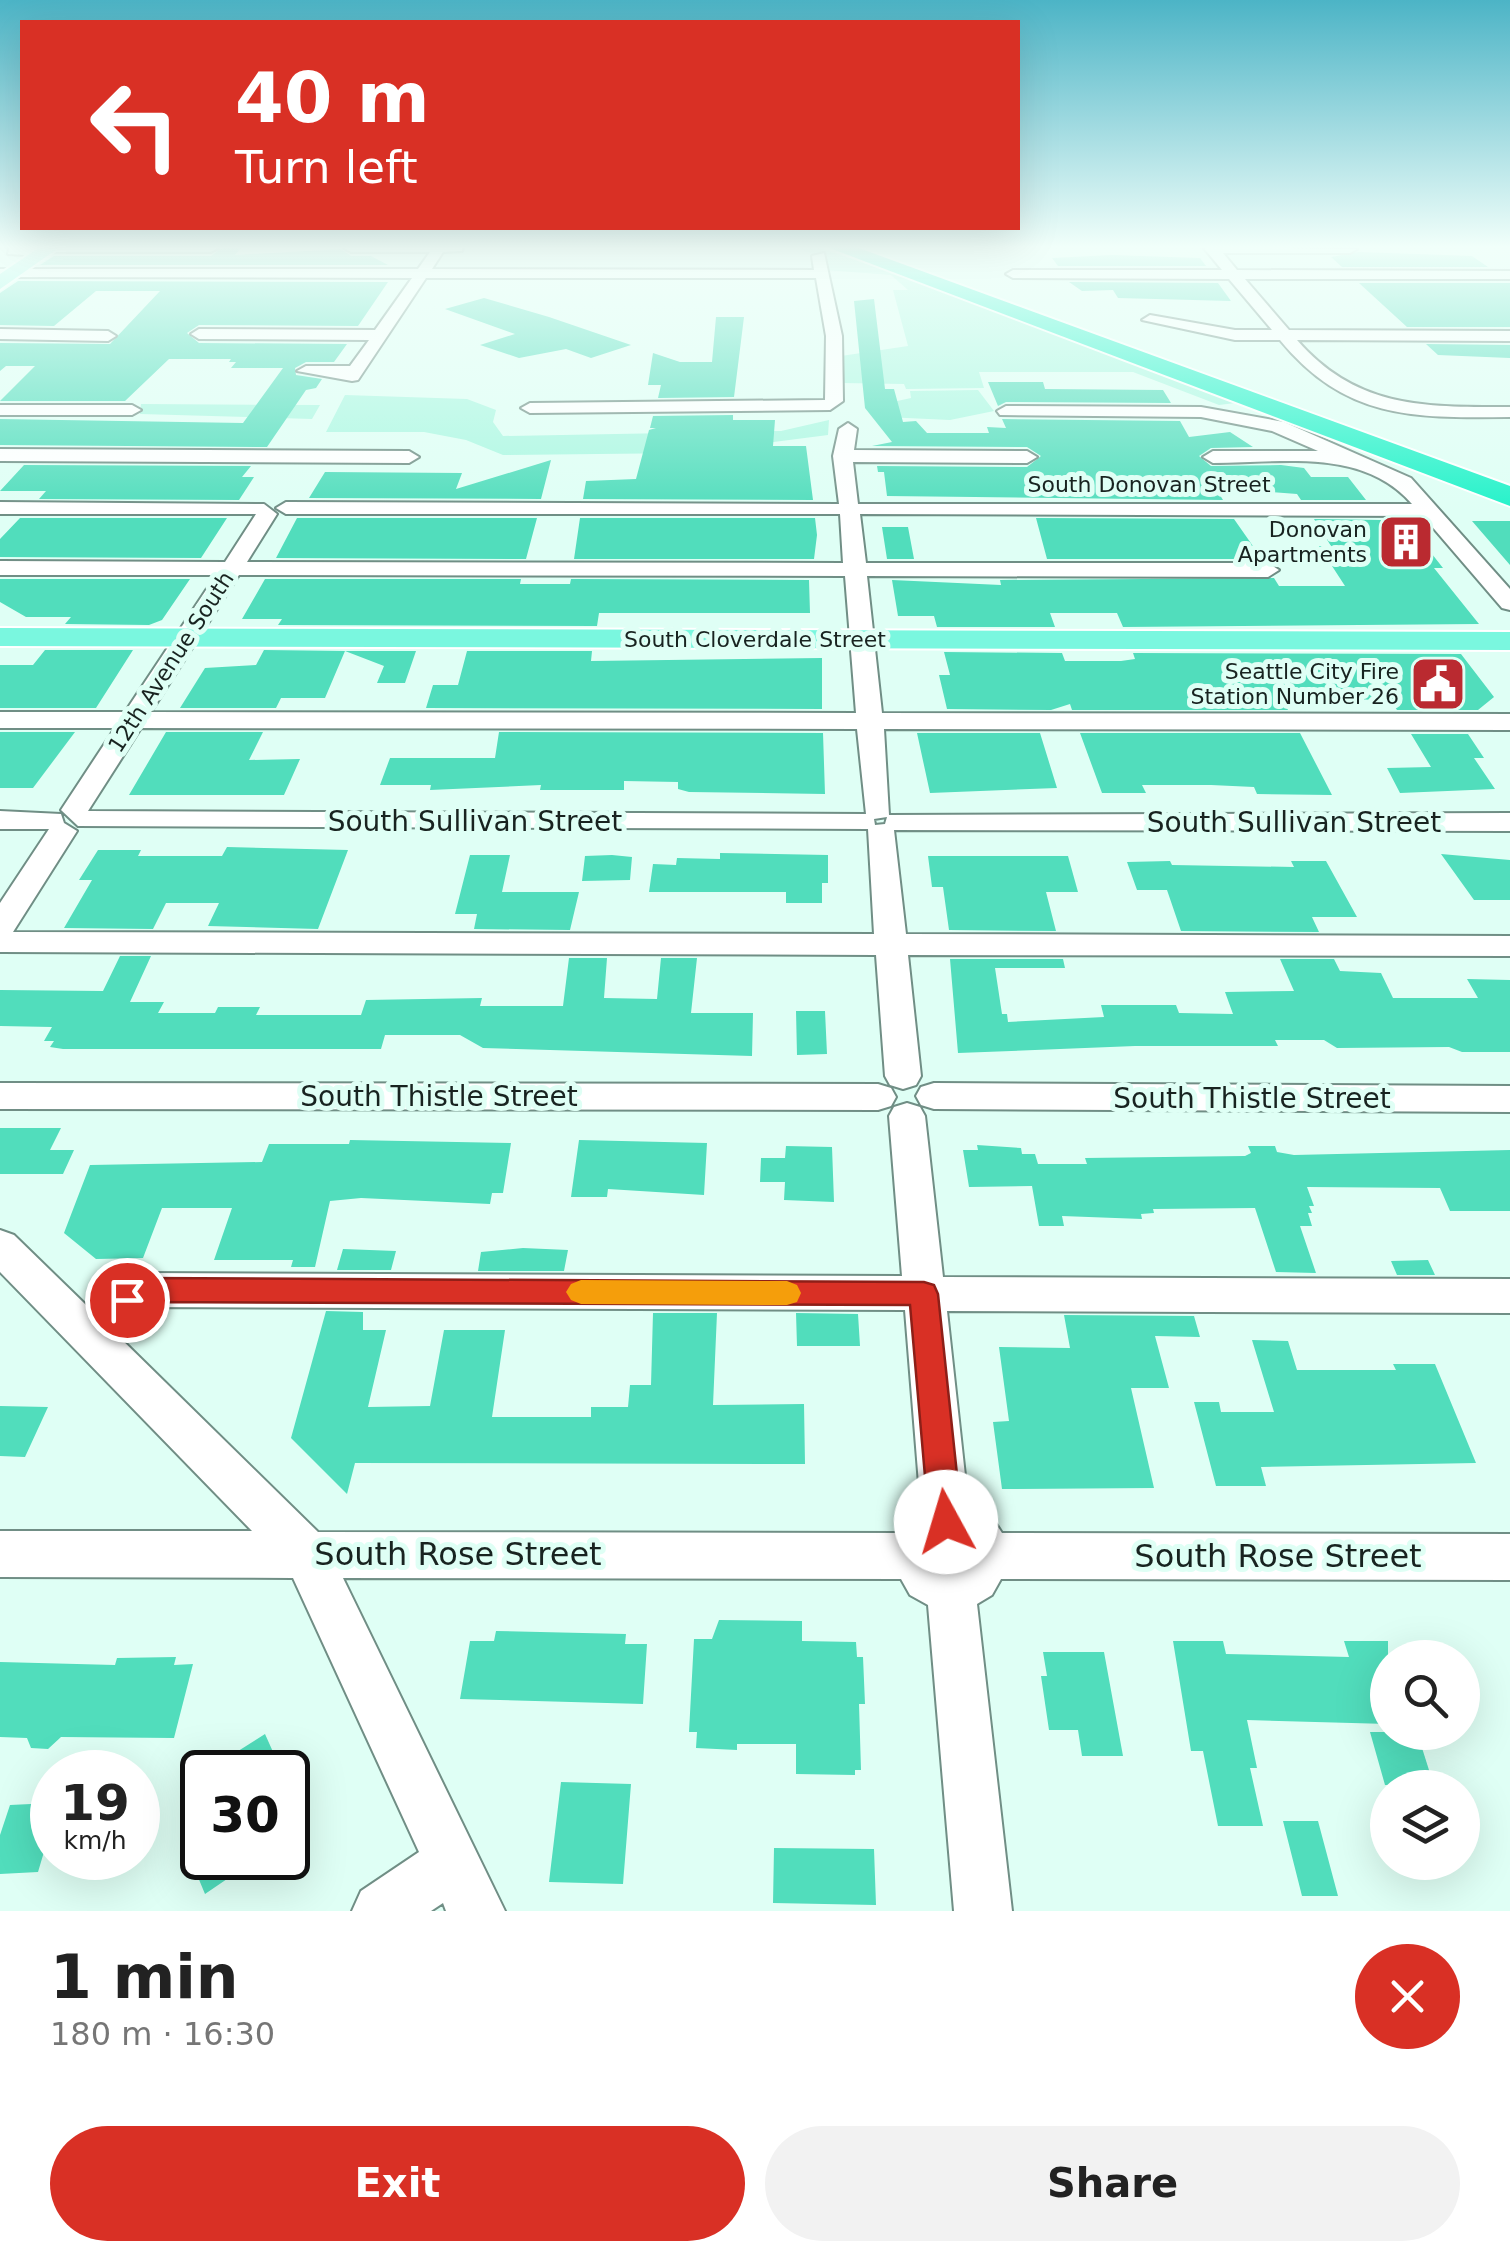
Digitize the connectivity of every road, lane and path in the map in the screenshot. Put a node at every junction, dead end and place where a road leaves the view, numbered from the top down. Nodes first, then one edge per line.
1 (377, 336) edge
2 (834, 336) edge
3 (1065, 336) edge
4 (1146, 336) edge
5 (1285, 336) edge
6 (306, 371) dead end
7 (530, 408) dead end
8 (0, 410) edge
9 (132, 410) dead end
10 (1006, 410) dead end
11 (1510, 412) edge
12 (848, 429) dead end
13 (1417, 434) dead end
14 (0, 456) edge
15 (409, 456) dead end
16 (843, 456) junction
17 (1027, 457) dead end
18 (1213, 457) dead end
19 (1352, 457) junction
20 (284, 485) junction
21 (1510, 496) edge
22 (0, 508) edge
23 (850, 509) junction
24 (1432, 510) junction
25 (0, 568) edge
26 (232, 568) junction
27 (854, 569) junction
28 (1268, 570) dead end
29 (1454, 571) dead end
30 (1483, 571) junction
31 (1510, 571) edge
32 (1510, 603) edge
33 (0, 638) edge
34 (186, 638) junction
35 (861, 640) junction
36 (1510, 640) edge
37 (0, 720) edge
38 (132, 720) junction
39 (870, 721) junction
40 (1510, 722) edge
41 (0, 820) edge
42 (69, 820) junction
43 (880, 822) junction
44 (1510, 822) edge
45 (0, 928) edge
46 (0, 942) edge
47 (888, 942) junction
48 (1510, 946) edge
49 (0, 1096) edge
50 (905, 1096) junction
51 (1510, 1099) edge
52 (0, 1246) edge
53 (924, 1294) junction
54 (1510, 1296) edge
55 (82, 1331) junction
56 (306, 1553) junction
57 (0, 1554) edge
58 (950, 1555) junction
59 (1510, 1557) edge
60 (464, 1887) edge
61 (381, 1911) edge
62 (983, 1911) edge

1 - 6 street
2 - 7 street
3 - 21 highway
4 - 13 highway
5 - 11 street
8 - 9 street
10 - 19 street
12 - 16 street
14 - 20 street
15 - 20 street
16 - 17 street
16 - 23 street
18 - 19 street
19 - 24 street
20 - 22 street, South Donovan Street
20 - 23 street, South Donovan Street
20 - 26 street, 12th Avenue South
23 - 24 street, South Donovan Street
23 - 27 street
24 - 30 street
25 - 26 street
26 - 27 street
26 - 34 street, 12th Avenue South
27 - 28 street
27 - 35 street
29 - 30 street
30 - 31 street
30 - 32 street
33 - 34 main road, South Cloverdale Street
34 - 35 main road, South Cloverdale Street
34 - 38 street, 12th Avenue South
35 - 36 main road, South Cloverdale Street
35 - 39 street
37 - 38 street
38 - 39 street
38 - 42 street, 12th Avenue South
39 - 40 street
39 - 43 street
41 - 42 street, South Sullivan Street
42 - 43 street, South Sullivan Street
42 - 45 street, 12th Avenue South
43 - 44 street, South Sullivan Street
43 - 47 street
46 - 47 street
47 - 48 street
47 - 50 street
49 - 50 street, South Thistle Street
50 - 51 street, South Thistle Street
50 - 53 street
52 - 55 street
53 - 54 street
53 - 55 street
53 - 58 street
55 - 56 street
56 - 57 street, South Rose Street
56 - 58 street, South Rose Street
56 - 60 street
58 - 59 street, South Rose Street
58 - 62 street
60 - 61 street

